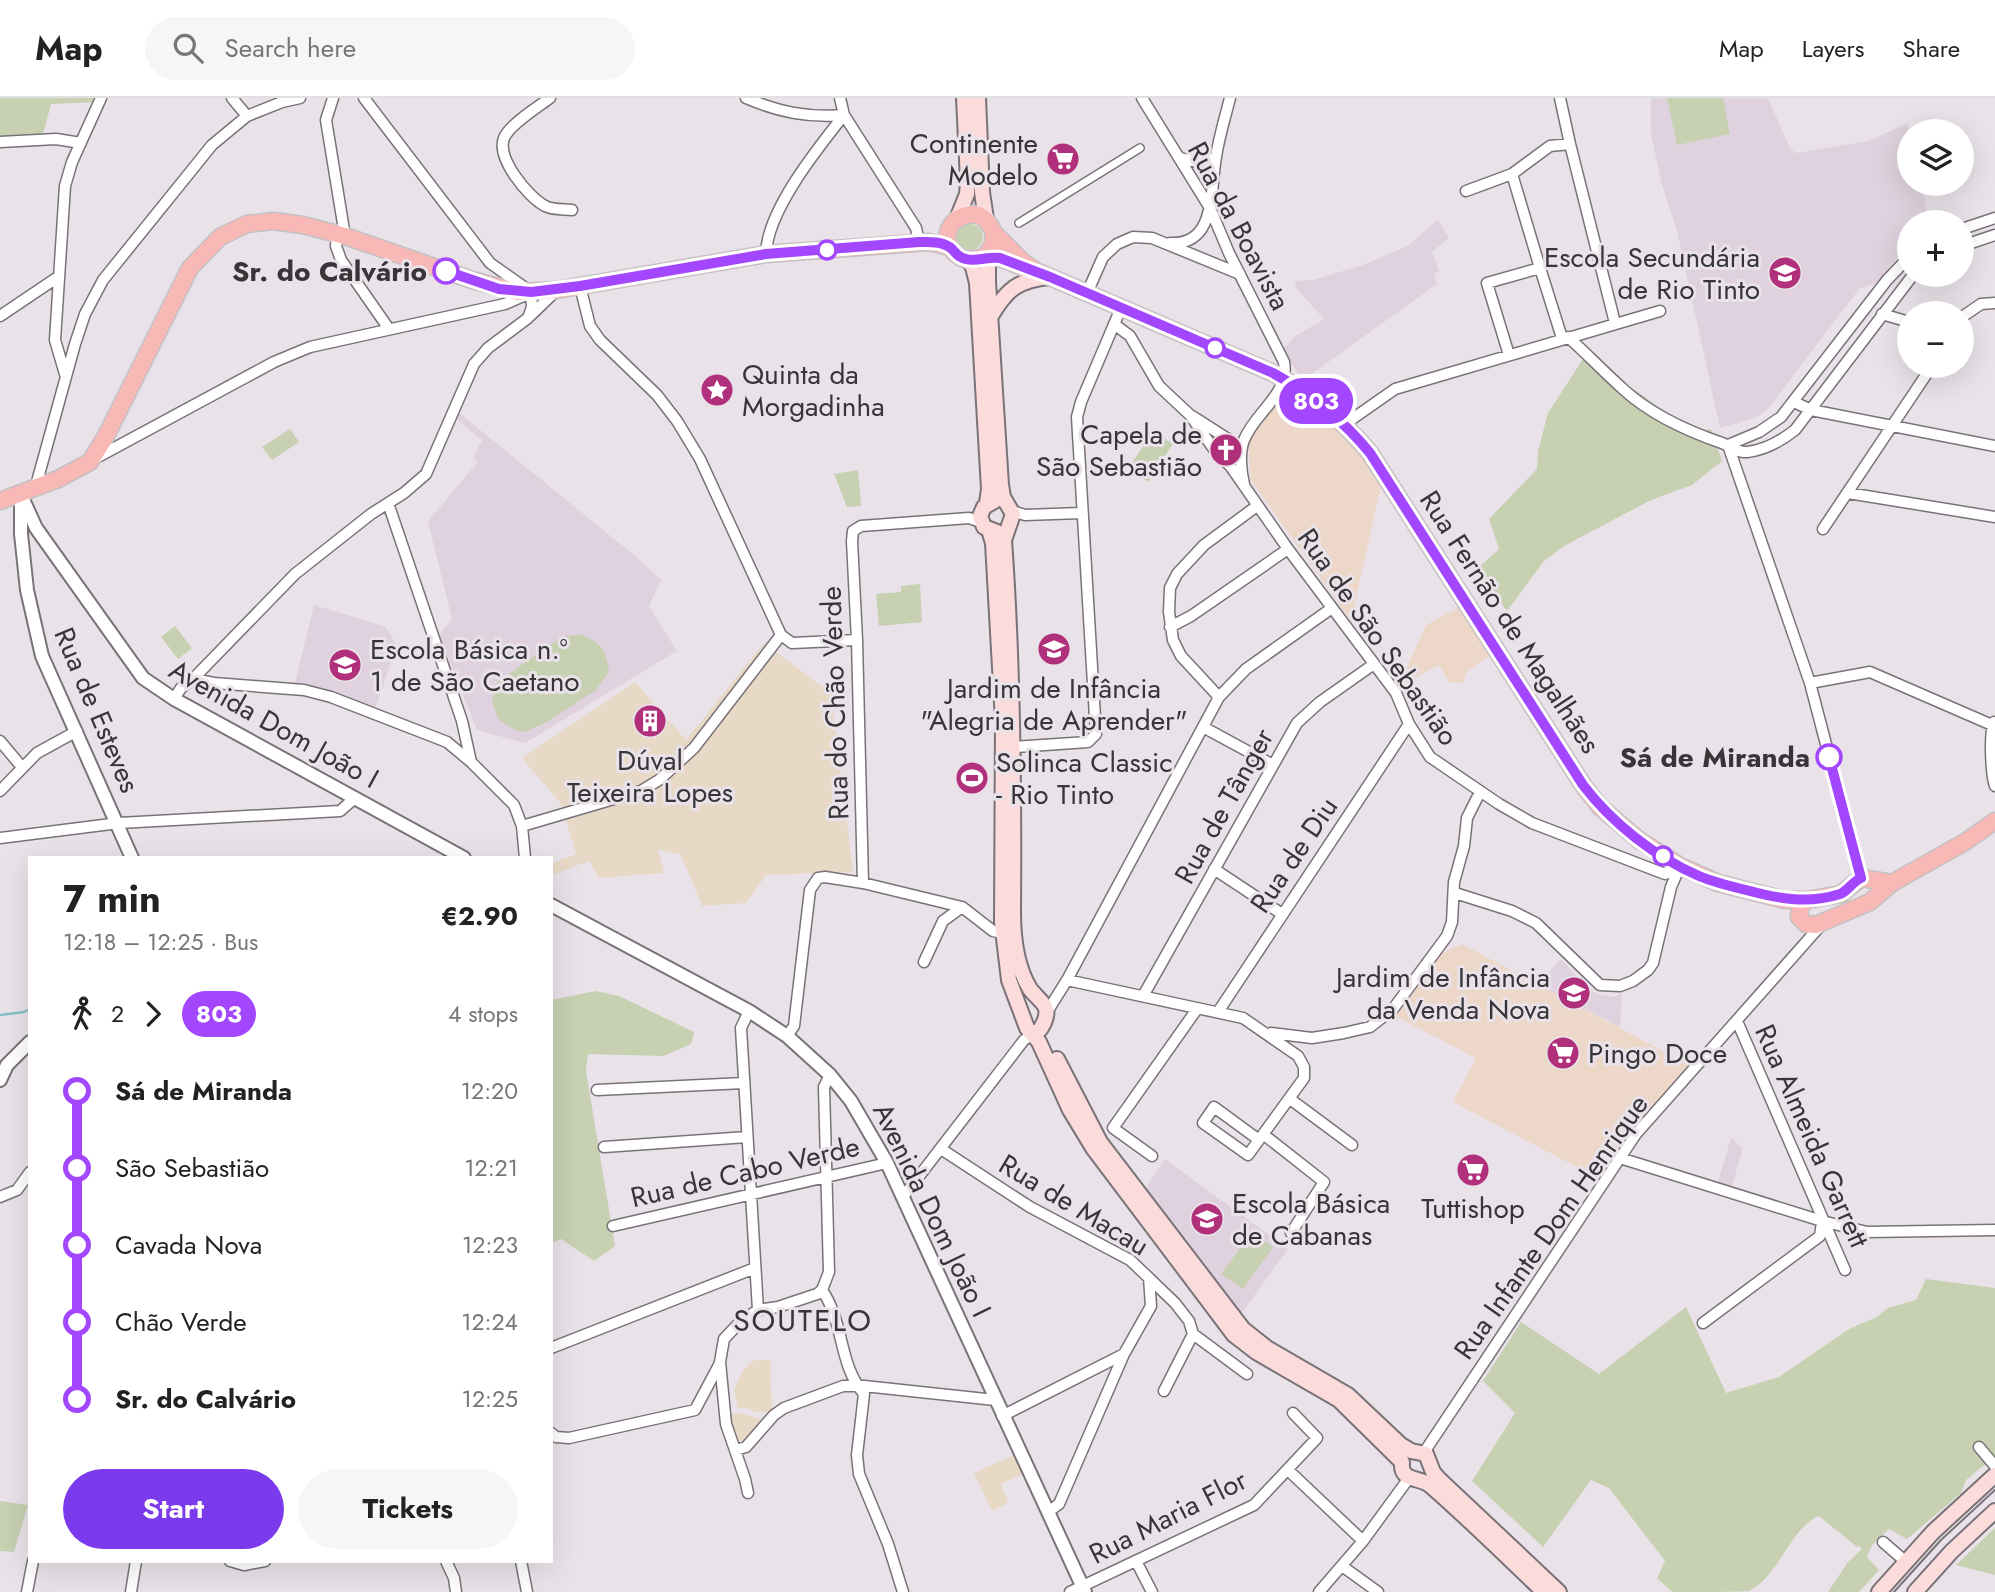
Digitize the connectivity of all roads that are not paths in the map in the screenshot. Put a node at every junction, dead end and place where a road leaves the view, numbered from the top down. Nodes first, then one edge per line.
1 (101, 98) edge
2 (232, 98) edge
3 (300, 98) edge
4 (333, 98) edge
5 (364, 98) edge
6 (550, 98) edge
7 (746, 98) edge
8 (840, 98) edge
9 (964, 98) edge
10 (978, 98) edge
11 (1142, 98) edge
12 (1230, 98) edge
13 (1560, 98) edge
14 (844, 115) junction
15 (247, 116) junction
16 (0, 142) edge
17 (81, 143) junction
18 (1570, 144) junction
19 (1140, 148) dead end
20 (1179, 158) junction
21 (1215, 158) junction
22 (1512, 174) junction
23 (1466, 191) dead end
24 (1210, 208) junction
25 (572, 209) dead end
26 (1995, 218) edge
27 (954, 222) junction
28 (1020, 223) dead end
29 (1974, 225) edge
30 (341, 235) junction
31 (1995, 235) edge
32 (919, 242) junction
33 (1974, 242) edge
34 (1163, 243) junction
35 (985, 246) junction
36 (950, 247) junction
37 (766, 254) junction
38 (490, 263) junction
39 (1540, 268) junction
40 (1897, 271) edge
41 (1240, 274) junction
42 (58, 277) junction
43 (1050, 277) junction
44 (471, 280) junction
45 (580, 286) junction
46 (1903, 287) edge
47 (558, 290) junction
48 (531, 292) junction
49 (1878, 292) junction
50 (1087, 293) junction
51 (1891, 302) junction
52 (1995, 303) edge
53 (1121, 308) junction
54 (1974, 309) edge
55 (1660, 311) dead end
56 (1882, 314) junction
57 (0, 316) edge
58 (990, 317) junction
59 (528, 318) junction
60 (1897, 318) edge
61 (1615, 323) junction
62 (1114, 324) junction
63 (389, 329) junction
64 (1565, 337) junction
65 (55, 340) junction
66 (75, 344) junction
67 (1509, 355) junction
68 (65, 374) junction
69 (1924, 378) edge
70 (1285, 379) junction
71 (1794, 401) junction
72 (1811, 410) junction
73 (1190, 415) junction
74 (1345, 424) junction
75 (1893, 427) junction
76 (1728, 445) junction
77 (1995, 446) edge
78 (1242, 448) junction
79 (90, 461) junction
80 (1245, 488) junction
81 (28, 492) junction
82 (1848, 493) junction
83 (0, 501) edge
84 (388, 503) junction
85 (1257, 506) junction
86 (1082, 513) junction
87 (1013, 516) junction
88 (982, 517) junction
89 (1995, 517) edge
90 (1823, 529) dead end
91 (1288, 549) junction
92 (1332, 608) junction
93 (1170, 626) junction
94 (781, 635) junction
95 (857, 640) junction
96 (1374, 664) junction
97 (193, 679) junction
98 (1810, 683) junction
99 (1219, 697) junction
100 (174, 699) junction
101 (1993, 723) edge
102 (1409, 724) junction
103 (1203, 727) junction
104 (77, 732) junction
105 (0, 741) edge
106 (1014, 747) junction
107 (471, 762) junction
108 (1273, 765) junction
109 (21, 766) junction
110 (1995, 786) edge
111 (0, 790) edge
112 (1480, 792) junction
113 (355, 798) junction
114 (1995, 822) edge
115 (118, 823) junction
116 (522, 826) junction
117 (0, 838) edge
118 (131, 856) edge
119 (460, 856) edge
120 (525, 856) edge
121 (1680, 866) junction
122 (1214, 869) junction
123 (1865, 879) junction
124 (863, 883) junction
125 (1892, 883) junction
126 (1455, 893) junction
127 (1873, 899) junction
128 (553, 906) edge
129 (962, 907) junction
130 (1802, 911) junction
131 (1282, 914) junction
132 (1825, 921) junction
133 (1002, 933) junction
134 (1804, 945) junction
135 (924, 962) dead end
136 (1067, 980) junction
137 (1143, 996) junction
138 (1046, 1005) junction
139 (1197, 1009) junction
140 (749, 1011) junction
141 (1218, 1012) junction
142 (1737, 1021) junction
143 (1031, 1033) junction
144 (1267, 1033) junction
145 (787, 1036) junction
146 (28, 1044) edge
147 (1, 1075) edge
148 (830, 1075) junction
149 (744, 1083) junction
150 (597, 1090) dead end
151 (1290, 1098) junction
152 (747, 1137) junction
153 (1261, 1137) junction
154 (1352, 1145) dead end
155 (604, 1147) dead end
156 (942, 1149) junction
157 (1152, 1156) dead end
158 (1620, 1158) junction
159 (887, 1163) junction
160 (28, 1175) edge
161 (827, 1178) junction
162 (751, 1193) junction
163 (0, 1197) edge
164 (903, 1197) junction
165 (1822, 1221) junction
166 (613, 1226) dead end
167 (1995, 1230) edge
168 (1291, 1233) dead end
169 (755, 1268) junction
170 (1845, 1270) dead end
171 (1149, 1278) junction
172 (822, 1290) junction
173 (1175, 1303) junction
174 (1151, 1306) junction
175 (758, 1310) junction
176 (1703, 1323) dead end
177 (1193, 1334) junction
178 (553, 1347) edge
179 (1124, 1354) junction
180 (720, 1362) junction
181 (1093, 1372) junction
182 (1247, 1374) dead end
183 (856, 1386) junction
184 (1164, 1391) dead end
185 (1108, 1395) junction
186 (995, 1400) junction
187 (1293, 1413) dead end
188 (1003, 1416) junction
189 (553, 1435) edge
190 (1979, 1447) dead end
191 (735, 1450) junction
192 (1415, 1465) junction
193 (1995, 1466) edge
194 (1289, 1470) junction
195 (1995, 1475) edge
196 (748, 1493) dead end
197 (1995, 1511) edge
198 (1048, 1512) junction
199 (1363, 1541) junction
200 (1883, 1542) dead end
201 (1136, 1561) junction
202 (1906, 1562) junction
203 (33, 1563) edge
204 (136, 1563) edge
205 (237, 1563) edge
206 (254, 1563) edge
207 (447, 1563) edge
208 (521, 1563) edge
209 (1342, 1566) junction
210 (1079, 1590) edge
211 (27, 1592) edge
212 (131, 1592) edge
213 (456, 1592) edge
214 (527, 1592) edge
215 (902, 1592) edge
216 (1152, 1592) edge
217 (1319, 1592) edge
218 (1378, 1592) edge
219 (1544, 1592) edge
220 (1559, 1592) edge
221 (1879, 1592) edge
222 (1915, 1592) edge

1 - 17 street
2 - 15 street
3 - 15 street
4 - 30 street
5 - 38 street
6 - 25 street
7 - 14 street
8 - 14 street
9 - 27 main road
10 - 35 main road
11 - 20 street, Rua da Boavista
12 - 21 street
13 - 18 street
14 - 32 street
14 - 37 street
15 - 66 street
16 - 17 street
17 - 42 street
18 - 22 street
18 - 61 street
19 - 28 street
20 - 21 street
20 - 24 street, Rua da Boavista
21 - 24 street
22 - 23 street
22 - 39 street
24 - 34 street
24 - 41 street, Rua da Boavista
26 - 29 street
27 - 32 main road
27 - 35 main road
27 - 36 main road
30 - 44 main road
30 - 63 street
30 - 79 main road
31 - 33 street
32 - 36 main road
32 - 37 main road
34 - 41 street
34 - 50 street
35 - 36 main road
35 - 43 main road
35 - 43 main road
35 - 58 main road
35 - 88 main road
37 - 45 main road
38 - 44 street
38 - 48 street
39 - 64 street
39 - 67 street
40 - 49 street
41 - 70 street, Rua da Boavista
42 - 57 street
42 - 65 street
43 - 50 main road, Rua Fernão de Magalhães
43 - 58 main road
44 - 48 main road
45 - 47 main road
45 - 94 street
46 - 51 street
47 - 48 main road
47 - 59 street
48 - 59 street
48 - 63 street
49 - 51 street
49 - 71 street
50 - 53 main road, Rua Fernão de Magalhães
51 - 56 street
52 - 54 street
53 - 62 street
53 - 70 main road, Rua Fernão de Magalhães
55 - 61 street
56 - 60 street
56 - 72 street
58 - 87 main road
59 - 84 street
61 - 64 street
62 - 73 street, Rua de São Sebastião
62 - 86 street
63 - 79 street
64 - 67 street
64 - 76 street
65 - 66 street
65 - 68 street
66 - 68 street
67 - 74 street
68 - 81 street
69 - 75 street
70 - 74 main road, Rua Fernão de Magalhães
70 - 78 street
71 - 72 street
71 - 76 street
72 - 75 street
72 - 76 street
73 - 78 street, Rua de São Sebastião
73 - 80 street, Rua de São Sebastião
74 - 121 main road, Rua Fernão de Magalhães
75 - 77 street
75 - 82 street
76 - 98 street
78 - 80 street, Rua de São Sebastião
79 - 81 main road
80 - 85 street, Rua de São Sebastião
81 - 83 main road
81 - 100 street, Avenida Dom João I
81 - 104 street, Rua de Esteves
82 - 89 street
82 - 90 street
84 - 97 street
84 - 107 street
85 - 91 street, Rua de São Sebastião
85 - 93 street
86 - 87 street
86 - 106 street
87 - 88 main road
87 - 88 main road
87 - 106 main road
88 - 95 street, Rua do Chão Verde
88 - 133 main road
91 - 92 street, Rua de São Sebastião
91 - 93 street
92 - 96 street, Rua de São Sebastião
92 - 99 street
93 - 99 street
94 - 95 street
94 - 116 street
95 - 124 street, Rua do Chão Verde
96 - 102 street, Rua de São Sebastião
96 - 108 street, Rua de Tânger
97 - 100 street
97 - 107 street
98 - 101 street
98 - 123 street
99 - 103 street
100 - 113 street, Avenida Dom João I
101 - 110 street
102 - 112 street, Rua de São Sebastião
102 - 131 street, Rua de Diu
103 - 108 street
103 - 136 street
104 - 109 street
104 - 115 street, Rua de Esteves
105 - 109 street
106 - 138 main road
107 - 116 street
108 - 122 street, Rua de Tânger
109 - 111 street
112 - 121 street, Rua de São Sebastião
112 - 126 street
113 - 115 street
113 - 119 street, Avenida Dom João I
114 - 125 main road
115 - 117 street
115 - 118 street, Rua de Esteves
116 - 120 street
121 - 126 street
121 - 130 main road, Rua Fernão de Magalhães
122 - 131 street
122 - 137 street, Rua de Tânger
123 - 125 main road
123 - 127 main road
123 - 130 main road
124 - 129 street
124 - 145 street
125 - 127 main road
126 - 144 street
127 - 132 main road
128 - 140 street, Avenida Dom João I
129 - 133 street
129 - 135 street
130 - 132 main road
130 - 134 street
131 - 141 street, Rua de Diu
132 - 134 street, Rua Infante Dom Henrique
133 - 143 main road
134 - 142 street, Rua Infante Dom Henrique
136 - 137 street
136 - 138 street
137 - 139 street
138 - 143 main road
139 - 141 street
139 - 157 street
140 - 145 street, Avenida Dom João I
140 - 149 street
141 - 144 street
142 - 158 street, Rua Infante Dom Henrique
142 - 165 street, Rua Almeida Garrett
143 - 156 street
143 - 192 main road
144 - 151 street
145 - 148 street, Avenida Dom João I
146 - 147 street
148 - 159 street, Avenida Dom João I
148 - 161 street
149 - 150 street
149 - 152 street
151 - 153 street
151 - 154 street
152 - 155 street
152 - 162 street
153 - 153 street
153 - 168 street
156 - 164 street
156 - 171 street, Rua de Macau
158 - 165 street
158 - 192 street, Rua Infante Dom Henrique
159 - 161 street, Rua de Cabo Verde
159 - 164 street, Avenida Dom João I
160 - 163 street
161 - 162 street, Rua de Cabo Verde
161 - 172 street
162 - 166 street, Rua de Cabo Verde
162 - 169 street
164 - 186 street, Avenida Dom João I
165 - 167 street
165 - 170 street, Rua Almeida Garrett
165 - 176 street
169 - 175 street
169 - 178 street
171 - 173 street
171 - 174 street, Rua de Macau
172 - 175 street
172 - 183 street
173 - 174 street
173 - 177 street
174 - 179 street
175 - 180 street
177 - 182 street
177 - 184 street
179 - 181 street
179 - 185 street
180 - 189 street
180 - 191 street
181 - 185 street
181 - 188 street
183 - 186 street
183 - 191 street
183 - 215 street
185 - 198 street
186 - 188 street, Avenida Dom João I
187 - 194 street, Rua Maria Flor
188 - 198 street, Avenida Dom João I
190 - 193 street
191 - 196 street
192 - 199 street, Rua Infante Dom Henrique
192 - 219 main road
192 - 220 main road
194 - 199 street
194 - 201 street, Rua Maria Flor
195 - 202 main road
197 - 222 main road
198 - 210 street, Avenida Dom João I
199 - 209 street, Rua Infante Dom Henrique
200 - 202 street
201 - 210 street, Rua Maria Flor
201 - 216 street
202 - 221 main road
203 - 211 street
204 - 212 street
205 - 206 street
207 - 213 street
208 - 214 street
209 - 217 street, Rua Infante Dom Henrique
209 - 218 street

